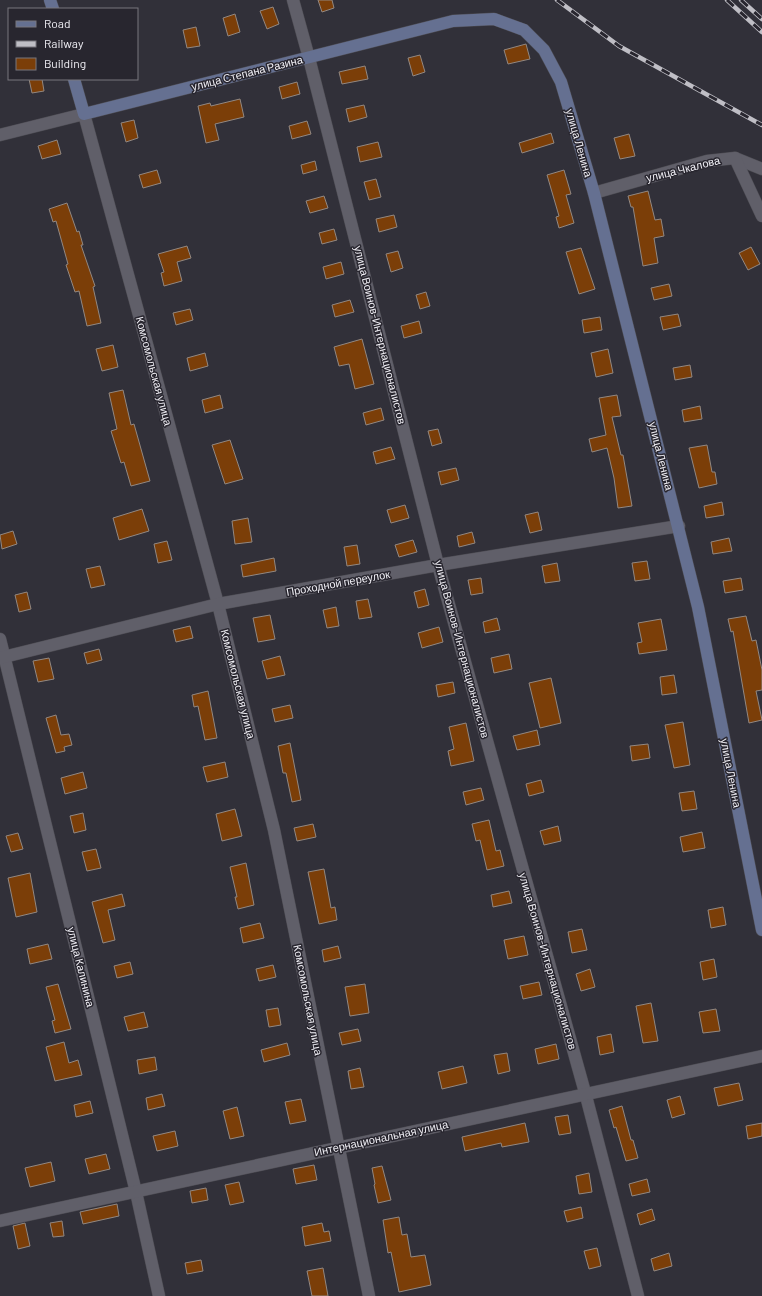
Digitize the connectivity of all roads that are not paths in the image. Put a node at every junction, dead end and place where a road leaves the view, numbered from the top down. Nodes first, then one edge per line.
1 (293, 0) edge
2 (494, 19) joint
3 (309, 58) junction
4 (74, 80) edge
5 (84, 114) junction
6 (0, 135) edge
7 (735, 158) junction
8 (762, 169) edge
9 (594, 193) junction
10 (762, 216) edge
11 (679, 526) junction
12 (438, 565) junction
13 (218, 604) junction
14 (0, 639) edge
15 (3, 657) edge
16 (762, 930) edge
17 (762, 1056) edge
18 (586, 1096) junction
19 (337, 1147) junction
20 (136, 1192) junction
21 (0, 1221) edge
22 (158, 1296) edge
23 (369, 1296) edge
24 (638, 1296) edge

1 - 3 street, улица Воинов-Интернационалистов
2 - 3 main road, улица Степана Разина
2 - 9 main road, улица Ленина
3 - 5 main road, улица Степана Разина
3 - 12 street, улица Воинов-Интернационалистов
4 - 5 main road, Комсомольская улица
5 - 6 street, улица Степана Разина
5 - 13 street, Комсомольская улица
7 - 8 street
7 - 9 street, улица Чкалова
7 - 10 street, улица Чкалова
9 - 11 main road, улица Ленина
11 - 12 street, Проходной переулок
11 - 16 main road, улица Ленина
12 - 13 street, Проходной переулок
12 - 18 street, улица Воинов-Интернационалистов
13 - 15 street, Проходной переулок
13 - 19 street, Комсомольская улица
14 - 15 street, улица Калинина
15 - 20 street, улица Калинина
17 - 18 street, Интернациональная улица
18 - 19 street, Интернациональная улица
18 - 24 street, улица Воинов-Интернационалистов
19 - 20 street, Интернациональная улица
19 - 23 street, Комсомольская улица
20 - 21 street, Интернациональная улица
20 - 22 street, улица Калинина

